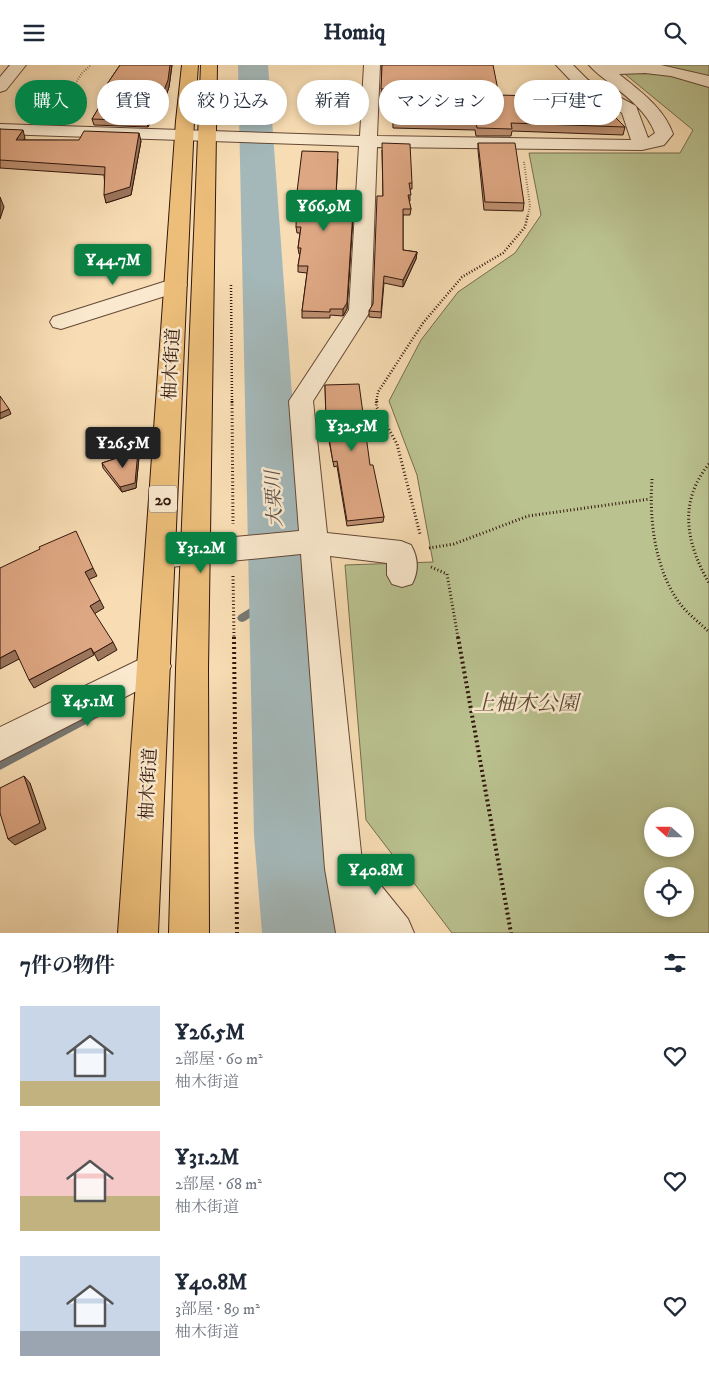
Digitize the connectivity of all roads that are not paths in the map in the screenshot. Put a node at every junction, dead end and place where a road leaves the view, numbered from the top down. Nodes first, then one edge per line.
1 (18, 65) edge
2 (190, 65) edge
3 (209, 65) edge
4 (372, 65) edge
5 (564, 65) edge
6 (601, 68) edge
7 (709, 82) edge
8 (0, 87) edge
9 (0, 129) edge
10 (195, 136) junction
11 (369, 140) junction
12 (642, 145) junction
13 (176, 285) junction
14 (61, 322) dead end
15 (312, 543) junction
16 (196, 552) junction
17 (160, 556) junction
18 (409, 559) road end
19 (155, 666) junction
20 (0, 745) edge
21 (344, 869) junction
22 (138, 933) edge
23 (189, 933) edge
24 (356, 933) edge
25 (394, 933) edge

1 - 8 street
2 - 10 main road, 柚木街道 / 20
3 - 10 main road, 柚木街道 / 20
4 - 11 street
5 - 12 street
6 - 7 street
6 - 12 street
9 - 10 street
10 - 11 street
10 - 13 main road, 柚木街道 / 20
10 - 16 main road, 柚木街道 / 20
11 - 12 street
11 - 15 street
13 - 14 street
13 - 17 main road, 柚木街道 / 20
15 - 16 street
15 - 18 street
15 - 21 street
16 - 17 street
16 - 23 main road, 柚木街道 / 20
17 - 19 main road, 柚木街道 / 20
19 - 20 street
19 - 22 main road, 柚木街道 / 20
21 - 24 street
21 - 25 street

